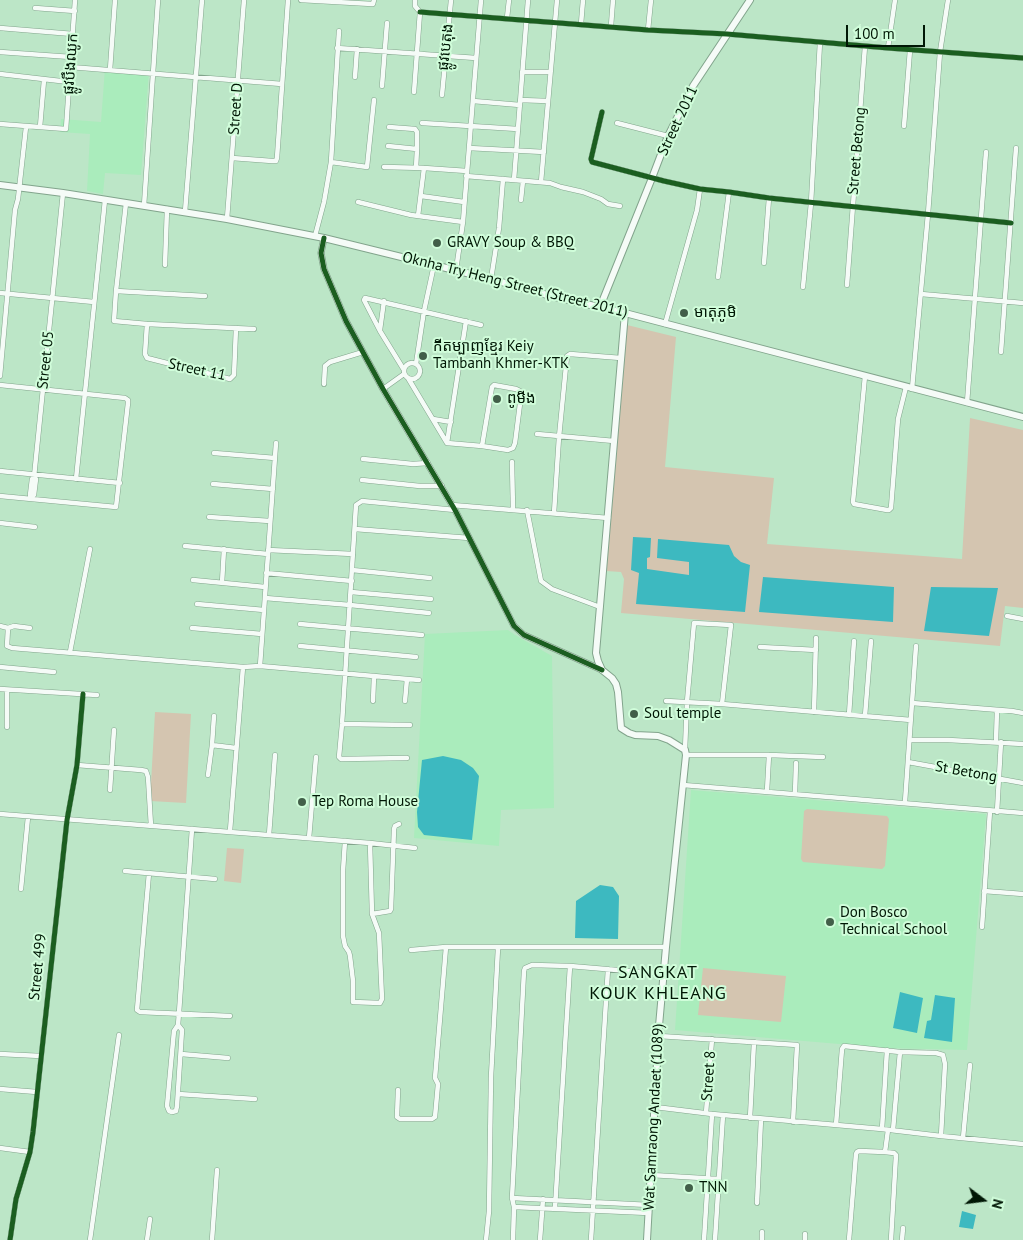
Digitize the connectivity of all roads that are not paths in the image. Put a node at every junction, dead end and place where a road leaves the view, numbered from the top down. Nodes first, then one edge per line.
1 (75, 0) edge
2 (115, 0) edge
3 (158, 0) edge
4 (202, 0) edge
5 (244, 0) edge
6 (288, 0) edge
7 (301, 0) edge
8 (415, 0) edge
9 (451, 0) edge
10 (481, 0) edge
11 (509, 0) edge
12 (528, 0) edge
13 (557, 0) edge
14 (583, 0) edge
15 (613, 0) edge
16 (651, 0) edge
17 (750, 0) edge
18 (895, 0) edge
19 (948, 0) edge
20 (332, 1) edge
21 (374, 2) edge
22 (35, 8) dead end
23 (75, 11) junction
24 (420, 12) junction
25 (450, 14) junction
26 (480, 16) junction
27 (507, 18) junction
28 (526, 20) junction
29 (555, 22) junction
30 (387, 23) dead end
31 (581, 24) junction
32 (611, 26) junction
33 (0, 28) edge
34 (648, 30) junction
35 (339, 31) dead end
36 (73, 34) junction
37 (727, 34) junction
38 (820, 42) junction
39 (865, 46) junction
40 (337, 48) junction
41 (888, 48) junction
42 (357, 49) junction
43 (910, 50) junction
44 (385, 51) junction
45 (0, 52) edge
46 (940, 52) junction
47 (416, 53) junction
48 (445, 55) junction
49 (71, 57) junction
50 (476, 58) junction
51 (1023, 58) edge
52 (70, 68) junction
53 (110, 70) junction
54 (522, 72) junction
55 (550, 72) junction
56 (0, 74) edge
57 (153, 74) junction
58 (196, 77) junction
59 (355, 78) dead end
60 (44, 80) junction
61 (238, 80) junction
62 (69, 82) junction
63 (282, 84) junction
64 (382, 86) dead end
65 (414, 92) dead end
66 (442, 95) dead end
67 (374, 100) dead end
68 (472, 101) junction
69 (548, 101) junction
70 (520, 102) junction
71 (602, 112) dead end
72 (422, 123) dead end
73 (617, 123) dead end
74 (0, 124) edge
75 (26, 126) junction
76 (470, 126) junction
77 (904, 126) dead end
78 (40, 127) junction
79 (389, 127) dead end
80 (518, 129) junction
81 (668, 136) junction
82 (388, 146) dead end
83 (469, 148) junction
84 (1016, 148) dead end
85 (417, 149) junction
86 (516, 150) junction
87 (544, 152) junction
88 (986, 152) dead end
89 (232, 158) junction
90 (331, 162) junction
91 (384, 167) dead end
92 (416, 168) junction
93 (424, 168) junction
94 (467, 174) junction
95 (652, 178) junction
96 (503, 179) junction
97 (514, 180) junction
98 (522, 180) junction
99 (541, 182) junction
100 (0, 185) edge
101 (18, 188) junction
102 (700, 189) junction
103 (729, 192) junction
104 (62, 193) junction
105 (421, 196) junction
106 (769, 198) junction
107 (105, 200) junction
108 (521, 200) dead end
109 (358, 202) dead end
110 (464, 202) junction
111 (811, 202) junction
112 (126, 203) junction
113 (144, 206) junction
114 (620, 206) dead end
115 (853, 207) junction
116 (167, 209) junction
117 (185, 212) junction
118 (928, 214) junction
119 (418, 216) junction
120 (227, 219) junction
121 (981, 219) junction
122 (463, 222) junction
123 (1011, 223) junction
124 (315, 236) junction
125 (324, 238) junction
126 (764, 263) dead end
127 (165, 265) dead end
128 (434, 265) junction
129 (456, 270) junction
130 (718, 277) dead end
131 (491, 279) junction
132 (847, 285) dead end
133 (803, 287) dead end
134 (116, 291) junction
135 (0, 293) edge
136 (8, 294) junction
137 (921, 294) junction
138 (206, 296) dead end
139 (52, 298) junction
140 (975, 299) junction
141 (384, 301) junction
142 (1006, 301) junction
143 (94, 302) junction
144 (1023, 303) edge
145 (600, 307) junction
146 (424, 311) junction
147 (625, 313) junction
148 (466, 321) junction
149 (147, 324) junction
150 (665, 324) junction
151 (481, 325) dead end
152 (236, 328) junction
153 (254, 329) dead end
154 (380, 331) junction
155 (363, 352) junction
156 (1001, 352) dead end
157 (621, 358) junction
158 (416, 364) junction
159 (406, 374) junction
160 (0, 376) edge
161 (865, 376) junction
162 (324, 384) dead end
163 (0, 385) edge
164 (909, 388) junction
165 (383, 389) junction
166 (43, 390) junction
167 (84, 394) junction
168 (968, 403) junction
169 (1023, 415) edge
170 (433, 419) junction
171 (451, 422) junction
172 (537, 434) dead end
173 (559, 437) junction
174 (614, 441) junction
175 (276, 442) dead end
176 (448, 444) junction
177 (482, 446) junction
178 (214, 453) dead end
179 (275, 458) junction
180 (363, 459) dead end
181 (512, 462) dead end
182 (428, 463) junction
183 (0, 471) edge
184 (34, 476) junction
185 (76, 479) junction
186 (362, 480) dead end
187 (120, 483) junction
188 (213, 484) dead end
189 (442, 486) junction
190 (273, 489) junction
191 (0, 496) edge
192 (32, 498) junction
193 (454, 507) junction
194 (512, 509) junction
195 (526, 510) junction
196 (554, 513) junction
197 (209, 517) dead end
198 (608, 518) junction
199 (270, 521) junction
200 (0, 523) edge
201 (35, 527) dead end
202 (355, 529) junction
203 (469, 538) junction
204 (185, 546) dead end
205 (90, 549) dead end
206 (224, 550) junction
207 (268, 552) junction
208 (353, 554) junction
209 (352, 570) junction
210 (266, 573) junction
211 (430, 578) dead end
212 (193, 580) dead end
213 (352, 580) junction
214 (222, 583) junction
215 (266, 587) junction
216 (351, 592) junction
217 (265, 598) junction
218 (431, 599) dead end
219 (197, 604) dead end
220 (350, 604) junction
221 (600, 607) junction
222 (264, 610) junction
223 (429, 613) dead end
224 (1007, 616) dead end
225 (1023, 619) edge
226 (300, 624) dead end
227 (0, 626) edge
228 (8, 628) junction
229 (30, 628) dead end
230 (192, 628) dead end
231 (348, 628) junction
232 (262, 634) junction
233 (422, 635) dead end
234 (816, 638) dead end
235 (854, 641) dead end
236 (871, 641) dead end
237 (300, 646) dead end
238 (916, 646) dead end
239 (760, 647) dead end
240 (816, 650) junction
241 (347, 651) junction
242 (70, 652) junction
243 (416, 657) dead end
244 (260, 666) junction
245 (0, 667) edge
246 (243, 667) junction
247 (602, 670) junction
248 (54, 672) dead end
249 (345, 674) junction
250 (374, 676) junction
251 (407, 679) junction
252 (419, 680) dead end
253 (0, 689) edge
254 (7, 690) junction
255 (84, 694) junction
256 (97, 695) dead end
257 (373, 701) dead end
258 (405, 701) dead end
259 (666, 701) dead end
260 (688, 702) junction
261 (912, 703) junction
262 (722, 704) junction
263 (997, 710) junction
264 (814, 712) junction
265 (1023, 713) edge
266 (849, 715) junction
267 (214, 716) dead end
268 (865, 716) junction
269 (911, 720) junction
270 (342, 724) junction
271 (410, 724) dead end
272 (7, 726) dead end
273 (114, 730) dead end
274 (910, 740) junction
275 (998, 742) junction
276 (1023, 744) edge
277 (212, 745) junction
278 (236, 748) junction
279 (686, 752) junction
280 (275, 755) dead end
281 (769, 755) junction
282 (316, 757) dead end
283 (823, 757) dead end
284 (408, 758) dead end
285 (908, 762) junction
286 (796, 763) dead end
287 (76, 765) junction
288 (112, 767) junction
289 (208, 774) dead end
290 (999, 778) junction
291 (1023, 783) edge
292 (683, 784) junction
293 (110, 790) dead end
294 (766, 791) junction
295 (795, 794) junction
296 (905, 802) junction
297 (990, 811) junction
298 (997, 812) junction
299 (1023, 813) edge
300 (0, 814) edge
301 (28, 817) junction
302 (67, 820) junction
303 (399, 824) dead end
304 (150, 826) junction
305 (192, 829) junction
306 (230, 831) junction
307 (268, 835) junction
308 (309, 838) junction
309 (345, 841) junction
310 (370, 843) junction
311 (394, 846) junction
312 (415, 848) dead end
313 (125, 871) dead end
314 (149, 873) junction
315 (189, 876) junction
316 (215, 878) dead end
317 (21, 889) dead end
318 (984, 891) junction
319 (1023, 894) edge
320 (372, 914) junction
321 (982, 927) dead end
322 (446, 947) junction
323 (666, 947) junction
324 (498, 948) junction
325 (411, 950) dead end
326 (570, 966) junction
327 (608, 969) junction
328 (664, 974) junction
329 (180, 1013) junction
330 (230, 1016) dead end
331 (178, 1025) junction
332 (119, 1035) dead end
333 (659, 1036) junction
334 (712, 1040) junction
335 (754, 1042) junction
336 (888, 1050) junction
337 (900, 1052) junction
338 (0, 1054) edge
339 (180, 1054) junction
340 (41, 1056) junction
341 (228, 1058) dead end
342 (970, 1065) dead end
343 (0, 1089) edge
344 (398, 1090) dead end
345 (37, 1092) junction
346 (178, 1094) junction
347 (255, 1099) dead end
348 (655, 1107) junction
349 (709, 1114) junction
350 (723, 1115) junction
351 (750, 1118) junction
352 (761, 1119) junction
353 (793, 1122) junction
354 (836, 1125) junction
355 (882, 1129) junction
356 (890, 1130) junction
357 (940, 1136) junction
358 (963, 1138) junction
359 (1023, 1144) edge
360 (0, 1148) edge
361 (30, 1152) junction
362 (885, 1152) junction
363 (217, 1170) dead end
364 (651, 1175) junction
365 (708, 1178) junction
366 (719, 1179) junction
367 (512, 1198) junction
368 (543, 1199) junction
369 (555, 1200) junction
370 (594, 1202) junction
371 (757, 1203) dead end
372 (514, 1207) junction
373 (542, 1208) junction
374 (554, 1208) junction
375 (649, 1209) junction
376 (593, 1210) junction
377 (150, 1219) dead end
378 (903, 1228) dead end
379 (762, 1232) dead end
380 (805, 1234) dead end
381 (10, 1240) edge
382 (90, 1240) edge
383 (147, 1240) edge
384 (212, 1240) edge
385 (486, 1240) edge
386 (513, 1240) edge
387 (540, 1240) edge
388 (592, 1240) edge
389 (647, 1240) edge
390 (704, 1240) edge
391 (715, 1240) edge
392 (762, 1240) edge
393 (805, 1240) edge
394 (849, 1240) edge
395 (891, 1240) edge
396 (902, 1240) edge

1 - 23 street, ផ្លូវបឹងឈូក
2 - 53 street
3 - 57 street
4 - 58 street
5 - 61 street, Street D
6 - 63 street
7 - 20 street
8 - 24 street
9 - 25 street, ផ្លូវបេតុង
10 - 26 street
11 - 27 street
12 - 28 street
13 - 29 street
14 - 31 street
15 - 32 street
16 - 34 street
17 - 37 main road, Street 2011
18 - 41 street
19 - 46 street
20 - 21 street
22 - 23 street
23 - 36 street, ផ្លូវបឹងឈូក
24 - 25 street
24 - 47 street
25 - 26 street
25 - 48 street, ផ្លូវបេតុង
26 - 27 street
26 - 50 street
27 - 28 street
28 - 29 street
28 - 54 street
29 - 31 street
29 - 55 street
30 - 44 street
31 - 32 street
32 - 34 street
33 - 36 street
34 - 37 street
35 - 40 street
36 - 49 street, ផ្លូវបឹងឈូក
37 - 38 street
37 - 81 main road, Street 2011
38 - 39 street
38 - 111 street
39 - 41 street
39 - 115 street, Street Betong
40 - 42 street
40 - 90 street
41 - 43 street
42 - 44 street
42 - 59 street
43 - 46 street
43 - 77 street
44 - 47 street
44 - 64 street
45 - 49 street
46 - 51 street
46 - 118 street
47 - 48 street
47 - 65 street
48 - 50 street
48 - 66 street, ផ្លូវបេតុង
49 - 52 street, ផ្លូវបឹងឈូក
50 - 68 street
52 - 53 street
52 - 62 street, ផ្លូវបឹងឈូក
53 - 57 street
54 - 55 street
54 - 70 street
55 - 69 street
56 - 60 street
57 - 58 street
57 - 113 street
58 - 61 street
58 - 117 street
60 - 62 street
60 - 78 street
61 - 63 street
61 - 89 street, Street D
62 - 78 street, ផ្លូវបឹងឈូក
63 - 89 street
67 - 90 street
68 - 70 street
68 - 76 street
69 - 70 street
69 - 87 street
70 - 80 street
71 - 95 street
72 - 76 street
73 - 81 street
74 - 75 street
75 - 78 street
75 - 101 street
76 - 80 street
76 - 83 street
79 - 85 street
80 - 86 street
81 - 95 main road, Street 2011
82 - 85 street
83 - 86 street
83 - 94 street
84 - 123 street
85 - 92 street
86 - 87 street
86 - 97 street
87 - 99 street
88 - 121 street
89 - 120 street, Street D
90 - 124 street
91 - 92 street
92 - 93 street
93 - 94 street
93 - 105 street
94 - 96 street
94 - 110 street
95 - 102 street
95 - 145 main road, Street 2011
96 - 97 street
96 - 131 street
97 - 98 street
98 - 99 street
98 - 108 street
99 - 114 street
100 - 101 main road, Oknha Try Heng Street (Street 2011)
101 - 104 main road, Oknha Try Heng Street (Street 2011)
101 - 136 street
102 - 103 street
102 - 150 street
103 - 106 street
103 - 130 street
104 - 107 main road, Oknha Try Heng Street (Street 2011)
104 - 139 street, Street 05
105 - 110 street
105 - 119 street
106 - 111 street
106 - 126 street
107 - 112 main road, Oknha Try Heng Street (Street 2011)
107 - 143 street
109 - 119 street
110 - 122 street
111 - 115 street
111 - 133 street
112 - 113 main road, Oknha Try Heng Street (Street 2011)
112 - 134 street
113 - 116 main road, Oknha Try Heng Street (Street 2011)
115 - 118 street
115 - 132 street, Street Betong
116 - 117 main road, Oknha Try Heng Street (Street 2011)
116 - 127 street
117 - 120 main road, Oknha Try Heng Street (Street 2011)
118 - 121 street
118 - 137 street
119 - 122 street
120 - 124 main road, Oknha Try Heng Street (Street 2011)
121 - 123 street
121 - 140 street
122 - 129 street
123 - 142 street
124 - 125 main road, Oknha Try Heng Street (Street 2011)
125 - 128 main road, Oknha Try Heng Street (Street 2011)
125 - 155 street
128 - 129 main road, Oknha Try Heng Street (Street 2011)
128 - 146 street
129 - 131 main road, Oknha Try Heng Street (Street 2011)
131 - 145 main road, Oknha Try Heng Street (Street 2011)
134 - 138 street
134 - 149 street
135 - 136 street
136 - 139 street
136 - 160 street
137 - 140 street
137 - 164 street
139 - 143 street
139 - 166 street, Street 05
140 - 142 street
140 - 168 street
141 - 146 street
141 - 154 street
141 - 154 street
142 - 144 street
142 - 156 street
143 - 167 street
145 - 147 main road, Oknha Try Heng Street (Street 2011)
146 - 148 street
146 - 158 street
147 - 150 main road, Oknha Try Heng Street (Street 2011)
147 - 157 main road
148 - 151 street
148 - 171 street
149 - 152 street
149 - 152 street, Street 11
150 - 161 main road, Oknha Try Heng Street (Street 2011)
152 - 153 street
154 - 159 street
155 - 162 street
155 - 165 street
157 - 173 street
157 - 174 main road
158 - 159 street
158 - 159 street
159 - 165 street
159 - 170 street
161 - 164 main road, Oknha Try Heng Street (Street 2011)
161 - 164 street
163 - 166 street
164 - 168 main road, Oknha Try Heng Street (Street 2011)
165 - 182 street
166 - 167 street
166 - 184 street, Street 05
167 - 185 street
167 - 187 street
168 - 169 main road, Oknha Try Heng Street (Street 2011)
170 - 171 street
170 - 176 street
171 - 176 street
172 - 173 street
173 - 174 street
173 - 196 street
174 - 198 main road
175 - 179 street
176 - 177 street
177 - 177 street
178 - 179 street
179 - 190 street
180 - 182 street
181 - 194 street
182 - 189 street
183 - 184 street
184 - 185 street
184 - 192 street, Street 05
185 - 187 street
186 - 189 street
187 - 192 street
188 - 190 street
189 - 193 street
190 - 199 street
191 - 192 street
193 - 194 street
193 - 202 street
193 - 203 street
194 - 195 street
195 - 196 street
195 - 221 street
196 - 198 street
197 - 199 street
198 - 221 main road
199 - 207 street
200 - 201 street
202 - 203 street
202 - 208 street
203 - 247 street
204 - 206 street
205 - 242 street
206 - 207 street
206 - 214 street
207 - 208 street
207 - 210 street
208 - 209 street
209 - 211 street
209 - 213 street
210 - 213 street
210 - 215 street
212 - 214 street
213 - 216 street
214 - 215 street
215 - 217 street
216 - 218 street
216 - 220 street
217 - 220 street
217 - 222 street
219 - 222 street
220 - 223 street
220 - 231 street
221 - 247 main road
222 - 232 street
224 - 225 street
226 - 231 street
227 - 228 street
228 - 229 street
228 - 242 street
230 - 232 street
231 - 233 street
231 - 241 street
232 - 244 street
234 - 240 street
235 - 266 street
236 - 268 street
237 - 241 street
238 - 261 street
239 - 240 street
240 - 264 street
241 - 243 street
241 - 249 street
242 - 246 street
244 - 246 street
244 - 249 street
245 - 248 street
246 - 278 street
247 - 279 main road
249 - 250 street
249 - 270 street
250 - 251 street
250 - 257 street
251 - 252 street
251 - 258 street
253 - 254 street
254 - 255 street
254 - 272 street
255 - 256 street
255 - 287 street, Street 499
259 - 260 street
260 - 262 street
260 - 262 street
260 - 279 street
261 - 263 street
261 - 269 street
262 - 264 street
263 - 265 street
263 - 275 street
264 - 266 street
266 - 268 street
267 - 277 street
268 - 269 street
269 - 274 street
270 - 271 street
270 - 284 street
273 - 288 street
274 - 275 street
274 - 285 street
275 - 276 street
275 - 290 street
277 - 278 street
277 - 289 street
278 - 306 street
279 - 281 street
279 - 292 main road, Wat Samraong Andaet (1089)
280 - 307 street
281 - 283 street
281 - 294 street
282 - 308 street
285 - 290 street, St Betong
285 - 296 street
286 - 295 street
287 - 288 street
287 - 302 street, Street 499
288 - 293 street
288 - 304 street
290 - 291 street, St Betong
290 - 298 street
292 - 294 street
292 - 323 main road, Wat Samraong Andaet (1089)
294 - 295 street
295 - 296 street
296 - 297 street
297 - 298 street
297 - 318 street
298 - 299 street
300 - 301 street
301 - 302 street
301 - 317 street
302 - 304 street
302 - 340 street, Street 499
303 - 311 street
304 - 305 street
305 - 306 street
305 - 315 street
306 - 307 street
307 - 308 street
308 - 309 street
309 - 310 street
309 - 320 street
310 - 311 street
310 - 320 street
311 - 312 street
311 - 320 street
313 - 314 street
314 - 315 street
314 - 329 street
315 - 316 street
315 - 329 street
318 - 319 street
318 - 321 street
322 - 324 street
322 - 325 street
322 - 344 street
323 - 324 street
323 - 328 main road, Wat Samraong Andaet (1089)
324 - 385 street
326 - 327 street
326 - 367 street
326 - 369 street
327 - 328 street
327 - 370 street
328 - 333 main road, Wat Samraong Andaet (1089)
329 - 330 street
329 - 331 street
331 - 339 street
331 - 346 street
332 - 382 street
333 - 334 street
333 - 348 main road, Wat Samraong Andaet (1089)
334 - 335 street
334 - 349 street, Street 8
335 - 351 street
335 - 353 street
336 - 337 street
336 - 354 street
336 - 355 street
337 - 356 street
337 - 357 street
338 - 340 street
339 - 341 street
339 - 346 street
340 - 345 street, Street 499
342 - 358 street
343 - 345 street
345 - 361 street, Street 499
346 - 347 street
348 - 349 street
348 - 364 main road, Wat Samraong Andaet (1089)
349 - 350 street
349 - 365 street, Street 8
350 - 351 street
350 - 366 street
351 - 352 street
352 - 353 street
352 - 371 street
353 - 354 street
354 - 355 street
355 - 356 street
356 - 357 street
356 - 362 street
357 - 358 street
358 - 359 street
360 - 361 street
361 - 381 street, Street 499
362 - 394 street
362 - 395 street
363 - 384 street
364 - 365 street
364 - 375 main road, Wat Samraong Andaet (1089)
365 - 366 street
365 - 390 street, Street 8
366 - 391 street
367 - 368 street
367 - 372 street
368 - 369 street
368 - 373 street
369 - 370 street
369 - 374 street
370 - 375 street
370 - 376 street
372 - 373 street
372 - 386 street
373 - 374 street
373 - 387 street
374 - 376 street
375 - 376 street
375 - 389 main road, Wat Samraong Andaet (1089)
376 - 388 street
377 - 383 street
378 - 396 street
379 - 392 street
380 - 393 street

